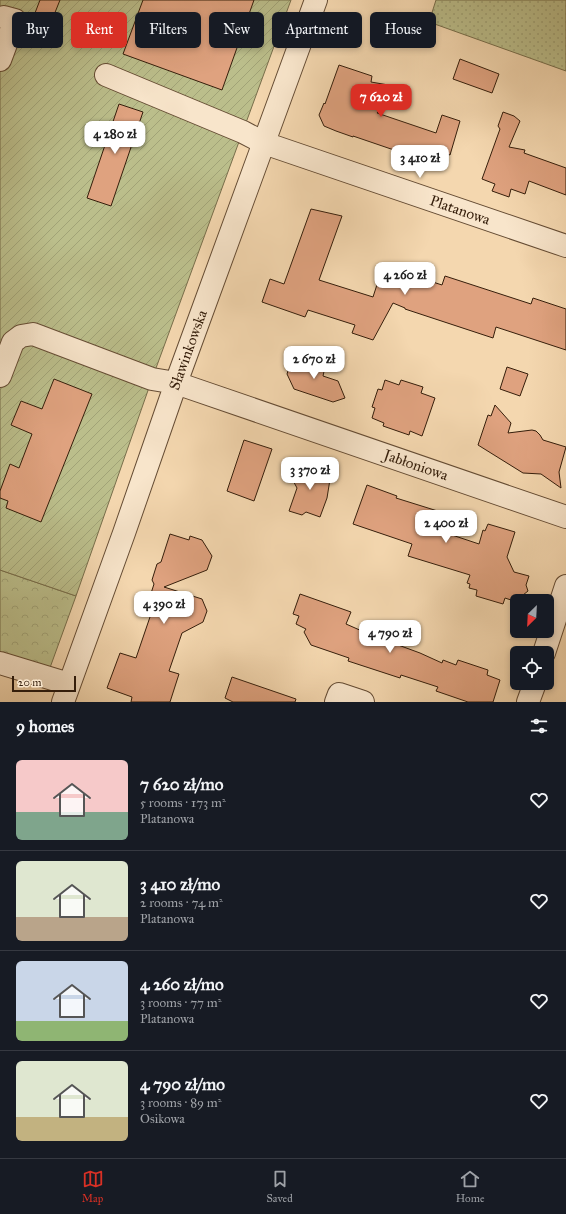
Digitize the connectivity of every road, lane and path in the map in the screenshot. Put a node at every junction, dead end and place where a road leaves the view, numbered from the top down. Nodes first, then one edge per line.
1 (316, 0) edge
2 (4, 17) dead end
3 (1, 51) edge
4 (106, 75) dead end
5 (264, 143) junction
6 (566, 246) edge
7 (0, 376) edge
8 (176, 383) junction
9 (566, 517) edge
10 (566, 586) edge
11 (546, 646) edge
12 (0, 663) edge
13 (532, 690) edge
14 (66, 693) edge
15 (336, 702) edge
16 (363, 702) edge
17 (528, 702) edge

1 - 5 street, Sławinkowska
2 - 3 street
4 - 5 street, Platanowa
5 - 6 street, Platanowa
5 - 8 street, Sławinkowska
7 - 8 street, Jabłoniowa
8 - 9 street, Jabłoniowa
8 - 14 street, Sławinkowska
10 - 11 street
12 - 14 street
13 - 17 street
15 - 16 street

